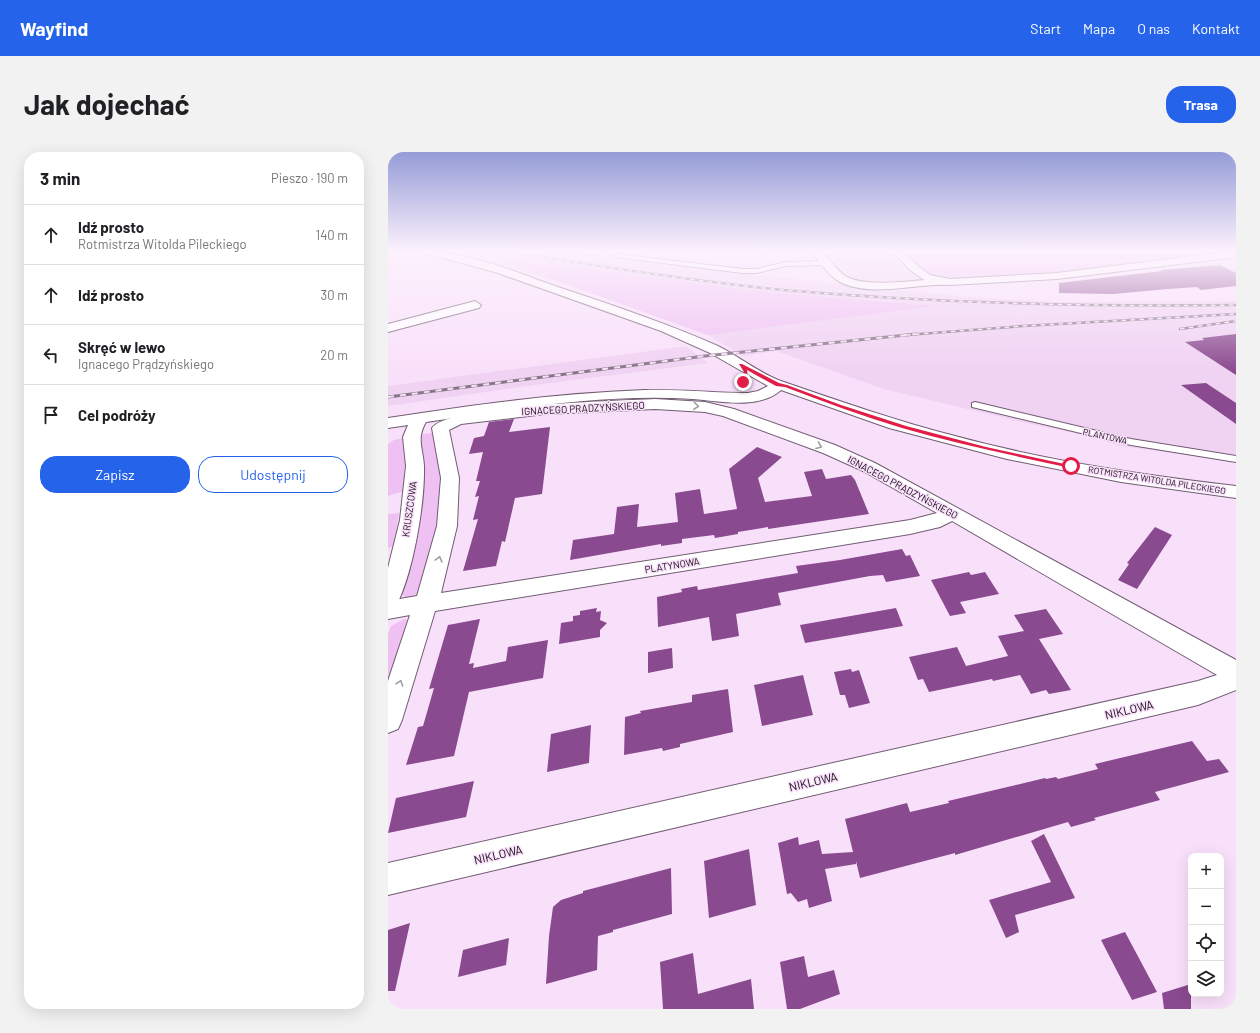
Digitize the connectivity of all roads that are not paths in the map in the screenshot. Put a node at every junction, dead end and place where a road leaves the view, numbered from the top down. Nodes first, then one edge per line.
1 (562, 292) edge
2 (475, 305) dead end
3 (388, 328) edge
4 (741, 364) junction
5 (774, 382) junction
6 (730, 390) junction
7 (698, 394) junction
8 (976, 405) dead end
9 (420, 418) junction
10 (388, 423) edge
11 (1236, 459) edge
12 (1236, 492) edge
13 (954, 513) junction
14 (388, 600) edge
15 (426, 603) junction
16 (388, 610) edge
17 (1236, 675) edge
18 (388, 720) edge
19 (388, 879) edge

1 - 4 street, ROTMISTRZA WITOLDA PILECKIEGO
2 - 3 street
4 - 5 street, ROTMISTRZA WITOLDA PILECKIEGO
4 - 6 street
5 - 6 street, IGNACEGO PRĄDZYŃSKIEGO
5 - 7 street, IGNACEGO PRĄDZYŃSKIEGO
5 - 12 street, ROTMISTRZA WITOLDA PILECKIEGO
6 - 7 street, IGNACEGO PRĄDZYŃSKIEGO
7 - 9 street, IGNACEGO PRĄDZYŃSKIEGO
8 - 11 lane, PLANTOWA
9 - 10 street, IGNACEGO PRĄDZYŃSKIEGO
9 - 14 street, KRUSZCOWA
13 - 15 street, PLATYNOWA
15 -> 13 street, IGNACEGO PRĄDZYŃSKIEGO
13 - 17 street, IGNACEGO PRĄDZYŃSKIEGO
15 - 16 street, PLATYNOWA
18 -> 15 street
17 - 19 street, NIKLOWA

